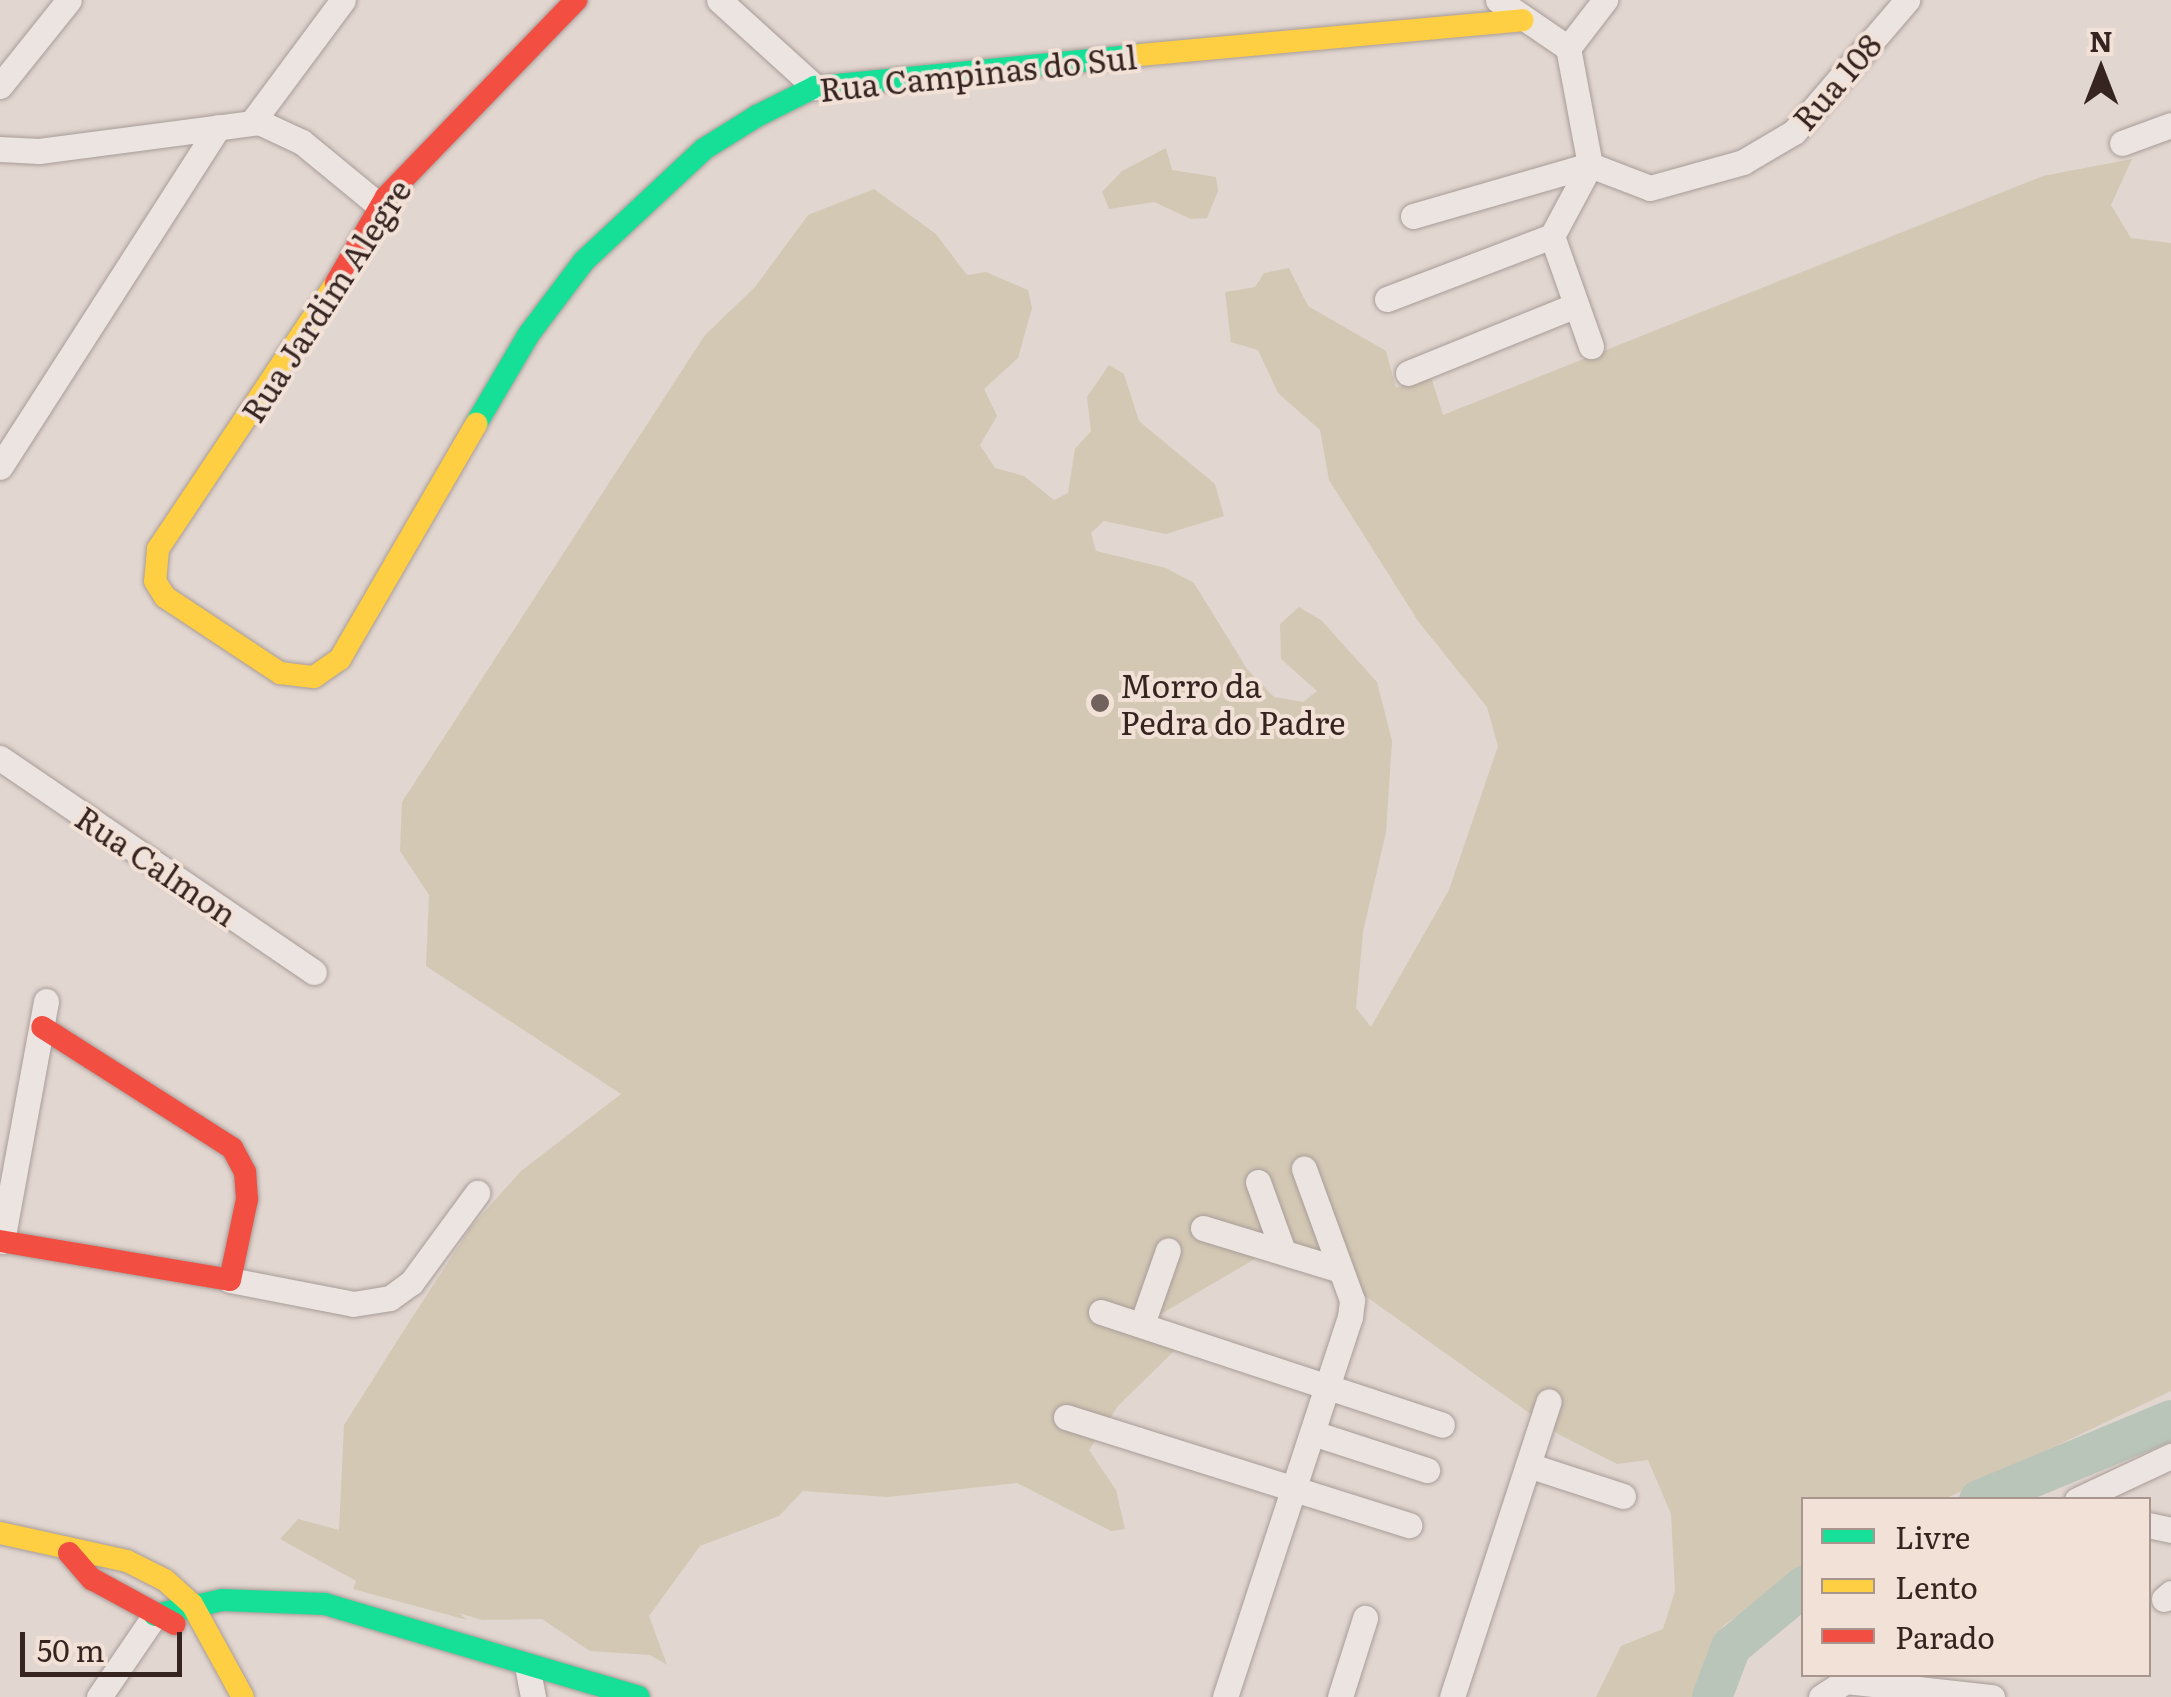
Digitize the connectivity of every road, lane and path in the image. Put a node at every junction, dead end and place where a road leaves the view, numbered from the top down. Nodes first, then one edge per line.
1 (343, 0) edge
2 (576, 0) edge
3 (719, 0) edge
4 (1498, 0) edge
5 (1605, 0) edge
6 (1907, 0) edge
7 (60, 5) edge
8 (1453, 13) edge
9 (1522, 20) junction
10 (1568, 48) junction
11 (0, 86) edge
12 (816, 87) junction
13 (253, 121) junction
14 (2171, 125) edge
15 (218, 127) junction
16 (2122, 143) dead end
17 (0, 149) edge
18 (1590, 165) junction
19 (380, 206) junction
20 (1414, 216) dead end
21 (1552, 236) junction
22 (1387, 299) dead end
23 (1574, 306) junction
24 (1592, 346) dead end
25 (1408, 372) dead end
26 (0, 466) edge
27 (155, 581) joint
28 (0, 758) edge
29 (314, 972) dead end
30 (46, 1001) dead end
31 (42, 1027) junction
32 (1304, 1169) dead end
33 (1258, 1182) dead end
34 (477, 1192) dead end
35 (1202, 1228) dead end
36 (1, 1241) edge
37 (1168, 1250) dead end
38 (1283, 1251) junction
39 (1340, 1270) junction
40 (230, 1280) junction
41 (1101, 1312) dead end
42 (1142, 1324) junction
43 (1328, 1385) junction
44 (1549, 1401) dead end
45 (1066, 1417) dead end
46 (1442, 1424) dead end
47 (1313, 1433) junction
48 (2171, 1456) edge
49 (1528, 1465) junction
50 (1427, 1470) dead end
51 (1294, 1489) junction
52 (1623, 1496) dead end
53 (2083, 1497) edge
54 (1409, 1525) dead end
55 (0, 1533) edge
56 (69, 1553) junction
57 (192, 1604) junction
58 (155, 1615) junction
59 (1365, 1618) dead end
60 (210, 1642) junction
61 (527, 1666) junction
62 (99, 1697) edge
63 (242, 1697) edge
64 (533, 1697) edge
65 (639, 1697) edge
66 (1225, 1697) edge
67 (1340, 1697) edge
68 (1452, 1697) edge
69 (1821, 1697) edge
70 (1994, 1697) edge

1 - 13 street
2 - 19 street, Rua Jardim Alegre
3 - 12 street
4 - 9 street
5 - 10 street
6 - 18 street, Rua 108
7 - 11 street
8 - 9 street, Rua Campinas do Sul
8 - 12 street, Rua Campinas do Sul
9 - 10 street
10 - 18 street
12 - 27 street, Rua Campinas do Sul
13 - 15 street
13 - 19 street
14 - 16 street
15 - 17 street
15 - 26 street
18 - 20 street
18 - 21 street
19 - 27 street, Rua Jardim Alegre
21 - 22 street
21 - 23 street
23 - 24 street
23 - 25 street
28 - 29 street, Rua Calmon
30 - 31 street
31 - 36 street
31 - 40 street
32 - 39 street
33 - 38 street
34 - 40 street
35 - 38 street
36 - 40 street
37 - 42 street
38 - 39 street
39 - 43 street
41 - 42 street
42 - 43 street
43 - 46 street
43 - 47 street
44 - 49 street
45 - 51 street
47 - 50 street
47 - 51 street
48 - 53 street
49 - 52 street
49 - 68 street
51 - 54 street
51 - 66 street
55 - 56 street
56 - 57 street
56 - 58 street
57 - 58 street
57 - 60 street
57 - 61 street
58 - 60 street
58 - 62 street
59 - 67 street
60 - 63 street
61 - 64 street
61 - 65 street
69 - 70 street

